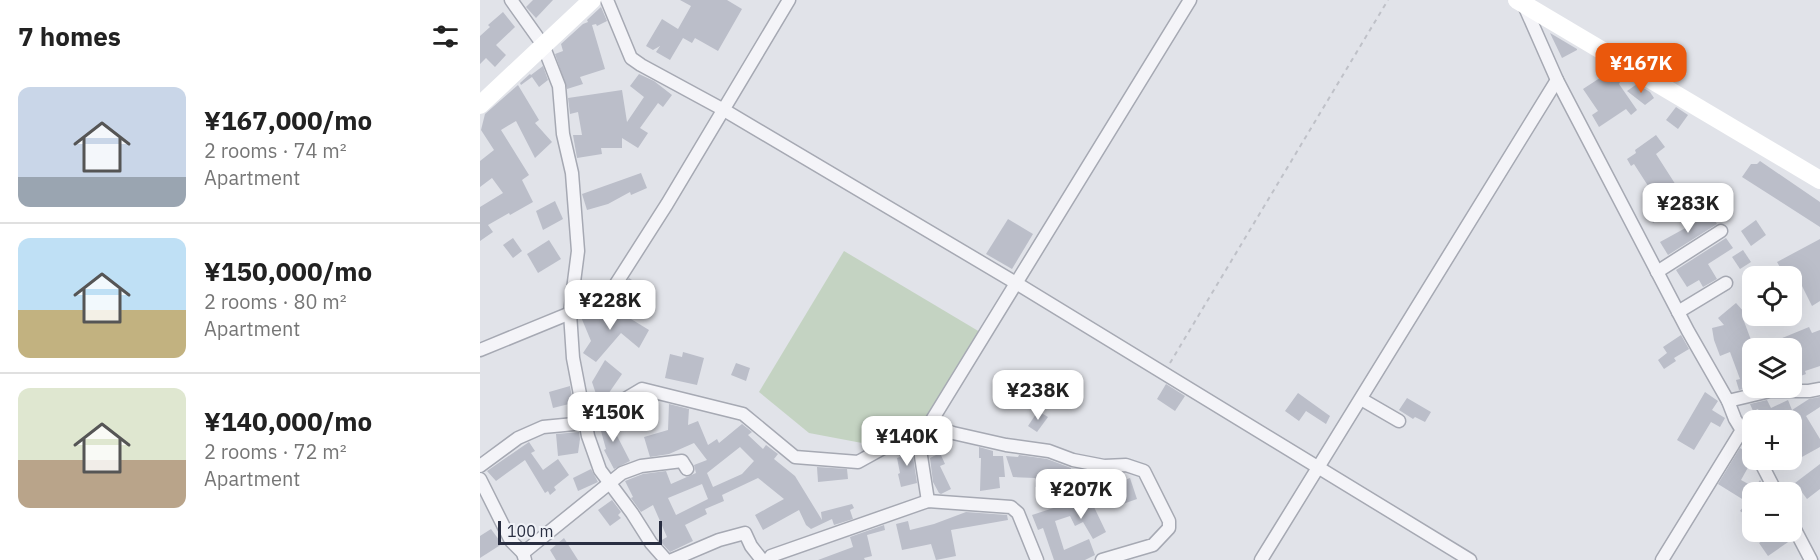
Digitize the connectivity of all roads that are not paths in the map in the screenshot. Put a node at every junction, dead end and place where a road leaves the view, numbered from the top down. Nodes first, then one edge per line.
1 (511, 0) edge
2 (592, 0) edge
3 (607, 0) edge
4 (789, 0) edge
5 (1190, 0) edge
6 (1521, 1) edge
7 (543, 45) junction
8 (1557, 80) junction
9 (480, 105) edge
10 (724, 110) junction
11 (1819, 179) edge
12 (1721, 231) dead end
13 (1657, 272) junction
14 (1016, 283) junction
15 (1726, 283) dead end
16 (1678, 312) junction
17 (570, 313) junction
18 (480, 350) edge
19 (1820, 388) edge
20 (1361, 399) junction
21 (1728, 401) junction
22 (1399, 421) dead end
23 (585, 423) junction
24 (928, 425) junction
25 (1742, 430) joint
26 (480, 466) edge
27 (1318, 468) junction
28 (687, 469) dead end
29 (480, 479) edge
30 (609, 482) junction
31 (927, 501) junction
32 (1802, 542) edge
33 (524, 556) edge
34 (666, 560) edge
35 (672, 560) edge
36 (762, 560) edge
37 (768, 560) edge
38 (1037, 560) edge
39 (1102, 560) edge
40 (1262, 560) edge
41 (1470, 560) edge
42 (1662, 560) edge
43 (1812, 560) edge

1 - 7 street
2 - 7 street
3 - 10 street
4 - 10 street
5 - 14 street
6 - 8 street
6 - 11 street
7 - 9 street
7 - 17 street
8 - 13 street
8 - 20 street
10 - 14 street
10 - 17 street
12 - 13 street
13 - 16 street
14 - 24 street
14 - 27 street
15 - 16 street
16 - 21 street
17 - 18 street
17 - 23 street
19 - 21 street
20 - 22 street
20 - 27 street
21 - 25 street
23 - 24 street
23 - 26 street
23 - 30 street
24 - 31 street
24 - 39 street
25 - 42 street
27 - 40 street
27 - 41 street
28 - 30 street
29 - 33 street
30 - 33 street
30 - 34 street
31 - 37 street
31 - 38 street
32 - 43 street
35 - 36 street

